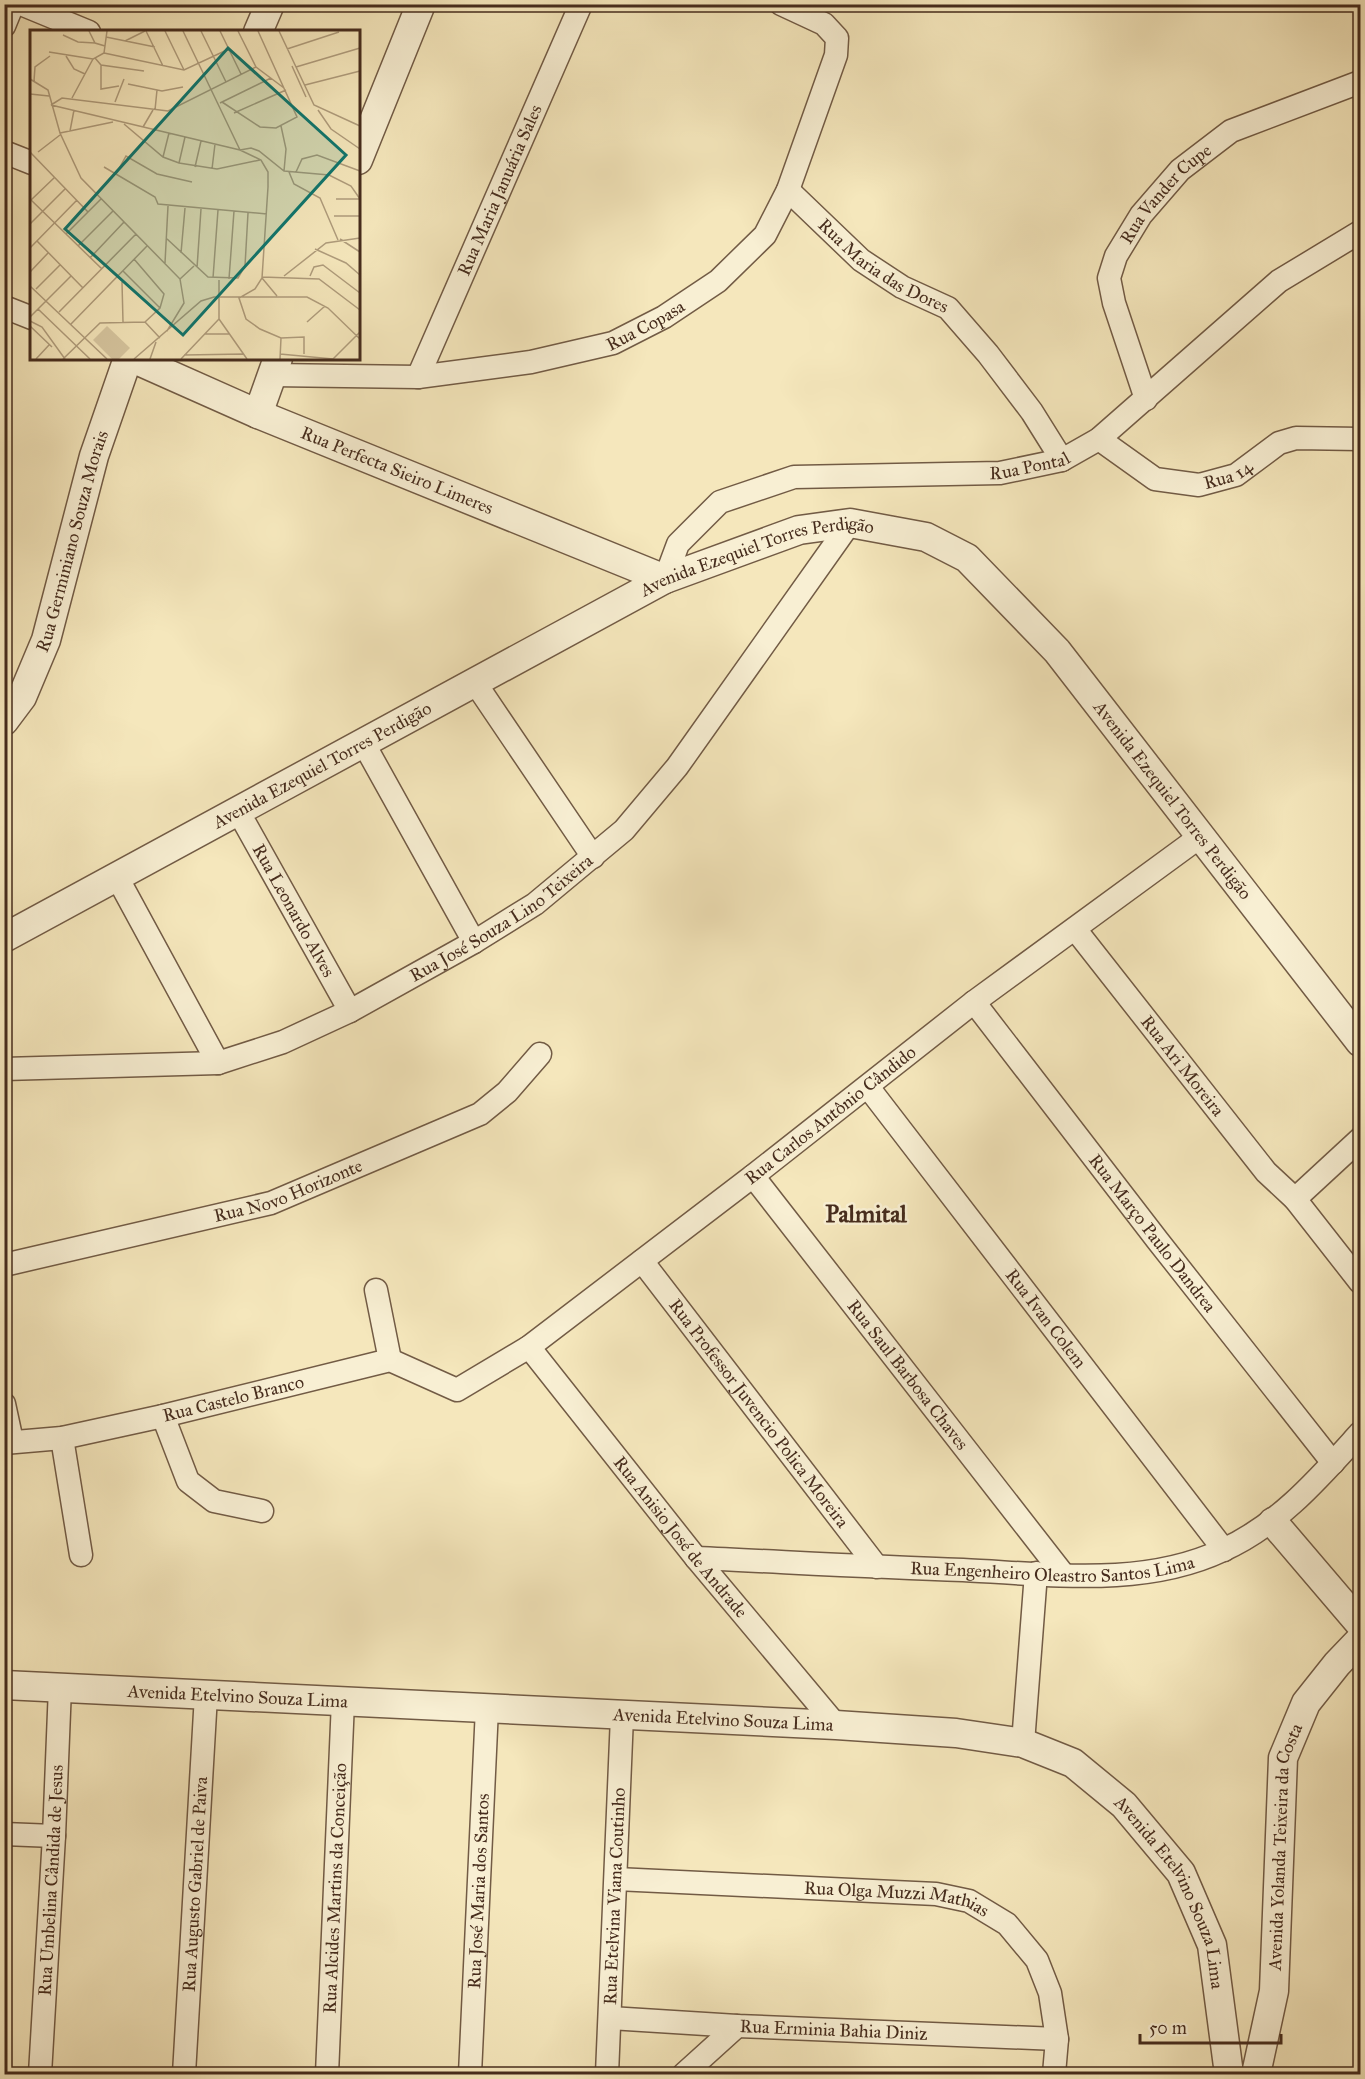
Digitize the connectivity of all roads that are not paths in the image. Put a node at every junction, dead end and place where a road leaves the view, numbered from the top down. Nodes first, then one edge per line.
1 (14, 4) edge
2 (21, 4) edge
3 (270, 4) edge
4 (422, 4) edge
5 (581, 4) edge
6 (781, 4) edge
7 (4, 26) edge
8 (84, 30) edge
9 (259, 30) edge
10 (1360, 82) edge
11 (4, 152) edge
12 (360, 155) edge
13 (30, 162) edge
14 (788, 190) junction
15 (1360, 232) edge
16 (4, 307) edge
17 (30, 317) edge
18 (129, 360) edge
19 (135, 360) edge
20 (275, 367) edge
21 (418, 377) junction
22 (1146, 399) junction
23 (258, 414) junction
24 (1099, 439) junction
25 (1360, 439) edge
26 (1062, 460) junction
27 (850, 523) junction
28 (665, 579) junction
29 (476, 684) junction
30 (4, 721) edge
31 (364, 744) junction
32 (238, 811) junction
33 (1201, 836) junction
34 (593, 857) junction
35 (117, 877) junction
36 (1075, 929) junction
37 (4, 938) edge
38 (474, 942) junction
39 (974, 1002) junction
40 (350, 1011) junction
41 (1360, 1042) edge
42 (540, 1054) dead end
43 (218, 1063) junction
44 (4, 1070) edge
45 (868, 1087) junction
46 (1360, 1139) edge
47 (753, 1176) junction
48 (1294, 1199) junction
49 (642, 1261) junction
50 (4, 1265) edge
51 (1360, 1282) edge
52 (376, 1290) dead end
53 (528, 1347) junction
54 (390, 1360) junction
55 (4, 1404) edge
56 (163, 1416) junction
57 (1360, 1433) edge
58 (62, 1438) junction
59 (8, 1442) edge
60 (1333, 1463) junction
61 (262, 1511) dead end
62 (1273, 1522) junction
63 (1224, 1550) junction
64 (81, 1554) dead end
65 (696, 1558) junction
66 (877, 1567) junction
67 (1036, 1573) junction
68 (1063, 1574) junction
69 (1360, 1624) edge
70 (1360, 1640) edge
71 (4, 1684) edge
72 (60, 1687) junction
73 (206, 1695) junction
74 (343, 1701) junction
75 (487, 1708) junction
76 (622, 1716) junction
77 (836, 1725) junction
78 (1023, 1743) junction
79 (4, 1834) edge
80 (54, 1836) junction
81 (616, 1879) junction
82 (610, 2018) junction
83 (737, 2026) junction
84 (1057, 2039) junction
85 (40, 2074) edge
86 (184, 2074) edge
87 (327, 2074) edge
88 (470, 2074) edge
89 (607, 2074) edge
90 (684, 2074) edge
91 (1054, 2074) edge
92 (1229, 2074) edge
93 (1256, 2074) edge

1 - 7 street
2 - 8 street
3 - 9 street
4 - 12 street
5 - 21 street, Rua Maria Januária Sales
6 - 14 street, Rua Copasa
10 - 22 street, Rua Vander Cupe
11 - 13 street
14 - 21 street, Rua Copasa
14 - 26 street, Rua Maria das Dores
15 - 22 street, Rua Pontal
16 - 17 street
18 - 30 street, Rua Germiniano Souza Morais
19 - 23 street, Rua Perfecta Sieiro Limeres
20 - 21 street, Rua Copasa
20 - 23 street
22 - 24 street, Rua Pontal
23 - 28 street, Rua Perfecta Sieiro Limeres
24 - 25 street, Rua 14
24 - 26 street, Rua Pontal
26 - 28 street, Rua Pontal
27 - 28 street, Avenida Ezequiel Torres Perdigão
27 - 33 street, Avenida Ezequiel Torres Perdigão
27 - 34 street, Rua José Souza Lino Teixeira
28 - 29 street, Avenida Ezequiel Torres Perdigão
29 - 31 street, Avenida Ezequiel Torres Perdigão
29 - 34 street
31 - 32 street, Avenida Ezequiel Torres Perdigão
31 - 38 street
32 - 35 street, Avenida Ezequiel Torres Perdigão
32 - 40 street, Rua Leonardo Alves
33 - 36 street, Rua Carlos Antônio Cândido
33 - 41 street, Avenida Ezequiel Torres Perdigão
34 - 38 street, Rua José Souza Lino Teixeira
35 - 37 street, Avenida Ezequiel Torres Perdigão
35 - 43 street
36 - 39 street, Rua Carlos Antônio Cândido
36 - 48 street, Rua Ari Moreira
38 - 40 street, Rua José Souza Lino Teixeira
39 - 45 street, Rua Carlos Antônio Cândido
39 - 60 street, Rua Março Paulo Dandrea
40 - 43 street, Rua José Souza Lino Teixeira
42 - 50 street, Rua Novo Horizonte
43 - 44 street, Rua José Souza Lino Teixeira
45 - 47 street, Rua Carlos Antônio Cândido
45 - 63 street, Rua Ivan Colem
46 - 48 street
47 - 49 street, Rua Carlos Antônio Cândido
47 - 68 street, Rua Saul Barbosa Chaves
48 - 51 street, Rua Ari Moreira
49 - 53 street, Rua Carlos Antônio Cândido
49 - 66 street, Rua Professor Juvencio Polica Moreira
52 - 54 street
53 - 54 street, Rua Carlos Antônio Cândido
53 - 65 street, Rua Anisio José de Andrade
54 - 56 street, Rua Castelo Branco
55 - 59 street
56 - 58 street, Rua Castelo Branco
56 - 61 street
57 - 60 street, Rua Engenheiro Oleastro Santos Lima
58 - 59 street, Rua Castelo Branco
58 - 64 street
60 - 62 street, Rua Engenheiro Oleastro Santos Lima
62 - 63 street, Rua Engenheiro Oleastro Santos Lima
62 - 69 street
63 - 68 street, Rua Engenheiro Oleastro Santos Lima
65 - 66 street, Rua Engenheiro Oleastro Santos Lima
65 - 77 street, Rua Anisio José de Andrade
66 - 67 street, Rua Engenheiro Oleastro Santos Lima
67 - 68 street, Rua Engenheiro Oleastro Santos Lima
67 - 78 street
70 - 93 street, Avenida Yolanda Teixeira da Costa
71 - 72 street, Avenida Etelvino Souza Lima
72 - 73 street, Avenida Etelvino Souza Lima
72 - 80 street, Rua Umbelina Cândida de Jesus
73 - 74 street, Avenida Etelvino Souza Lima
73 - 86 street, Rua Augusto Gabriel de Paiva
74 - 75 street, Avenida Etelvino Souza Lima
74 - 87 street, Rua Alcides Martins da Conceição
75 - 76 street, Avenida Etelvino Souza Lima
75 - 88 street, Rua José Maria dos Santos
76 - 77 street, Avenida Etelvino Souza Lima
76 - 81 street, Rua Etelvina Viana Coutinho
77 - 78 street, Avenida Etelvino Souza Lima
78 - 92 street, Avenida Etelvino Souza Lima
79 - 80 street
80 - 85 street, Rua Umbelina Cândida de Jesus
81 - 82 street, Rua Etelvina Viana Coutinho
81 - 84 street, Rua Olga Muzzi Mathias
82 - 83 street, Rua Erminia Bahia Diniz
82 - 89 street, Rua Etelvina Viana Coutinho
83 - 84 street, Rua Erminia Bahia Diniz
83 - 90 street
84 - 91 street, Rua Olga Muzzi Mathias

